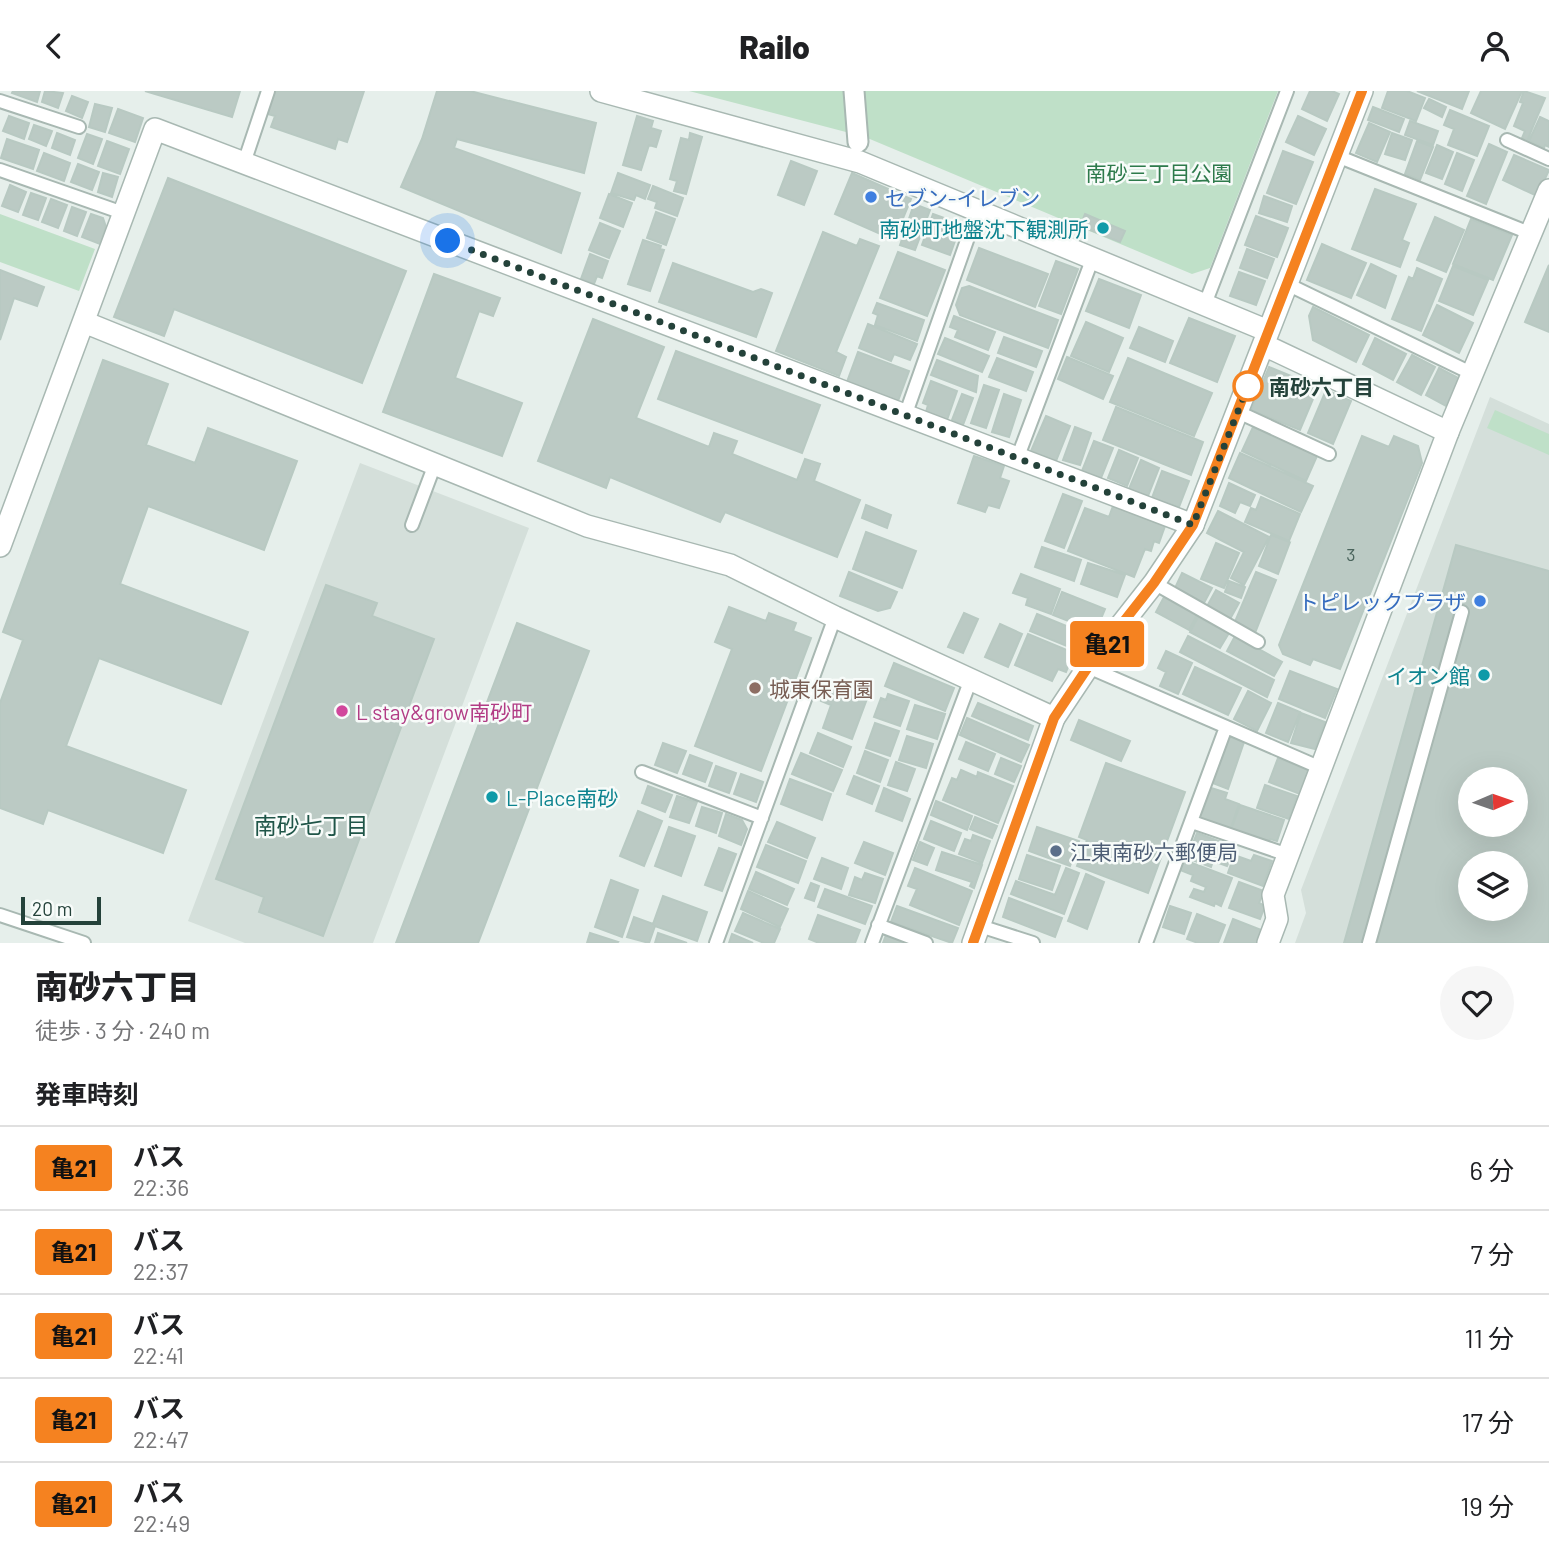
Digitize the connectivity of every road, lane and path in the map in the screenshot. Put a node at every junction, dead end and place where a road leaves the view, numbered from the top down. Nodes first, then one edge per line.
1 (268, 91) edge
2 (601, 91) edge
3 (854, 91) edge
4 (1287, 91) edge
5 (1362, 91) edge
6 (0, 101) edge
7 (79, 127) dead end
8 (1507, 140) dead end
9 (858, 142) dead end
10 (1337, 156) junction
11 (1549, 159) edge
12 (244, 163) junction
13 (0, 170) edge
14 (1549, 190) edge
15 (976, 212) junction
16 (123, 213) junction
17 (1532, 234) junction
18 (1092, 260) junction
19 (1287, 284) junction
20 (1205, 304) junction
21 (85, 323) junction
22 (1266, 338) junction
23 (1473, 374) junction
24 (1238, 412) junction
25 (905, 416) junction
26 (1448, 432) junction
27 (1329, 454) dead end
28 (1017, 459) junction
29 (435, 464) junction
30 (412, 524) dead end
31 (1193, 525) junction
32 (0, 546) edge
33 (1154, 583) junction
34 (1462, 613) dead end
35 (835, 617) junction
36 (1258, 642) dead end
37 (1088, 667) junction
38 (971, 679) junction
39 (1054, 718) junction
40 (1226, 727) junction
41 (1321, 768) junction
42 (642, 772) dead end
43 (762, 818) junction
44 (1192, 822) junction
45 (1289, 855) junction
46 (0, 915) edge
47 (878, 925) junction
48 (976, 934) edge
49 (84, 943) edge
50 (716, 943) edge
51 (872, 943) edge
52 (926, 943) edge
53 (1033, 943) edge
54 (1146, 943) edge
55 (1268, 943) edge
56 (1369, 943) edge

1 - 12 lane
2 - 15 street
3 - 9 street
4 - 20 lane
5 - 10 street
6 - 7 lane
8 - 11 lane
10 - 17 lane
10 - 19 street
12 - 16 street
12 - 25 street
13 - 16 lane
14 - 17 street
15 - 18 street
15 - 25 lane
16 - 21 street
17 - 23 street
18 - 20 street
18 - 28 lane
19 - 22 street
19 - 23 lane
20 - 22 street
21 - 29 street
21 - 32 street
22 - 24 street
22 - 26 street
23 - 26 street
24 - 27 lane
24 - 31 street
25 - 28 street
26 - 41 street
28 - 31 street
29 - 30 lane
29 - 35 street
31 - 33 street
33 - 36 lane
33 - 37 street
34 - 56 lane
35 - 38 street
35 - 43 lane
37 - 39 street
37 - 40 lane
38 - 39 street
38 - 47 lane
39 - 48 street
40 - 41 lane
40 - 44 lane
41 - 45 street
42 - 43 lane
43 - 50 lane
44 - 45 lane
44 - 54 lane
45 - 55 street
46 - 49 lane
47 - 51 lane
47 - 52 lane
48 - 53 lane

